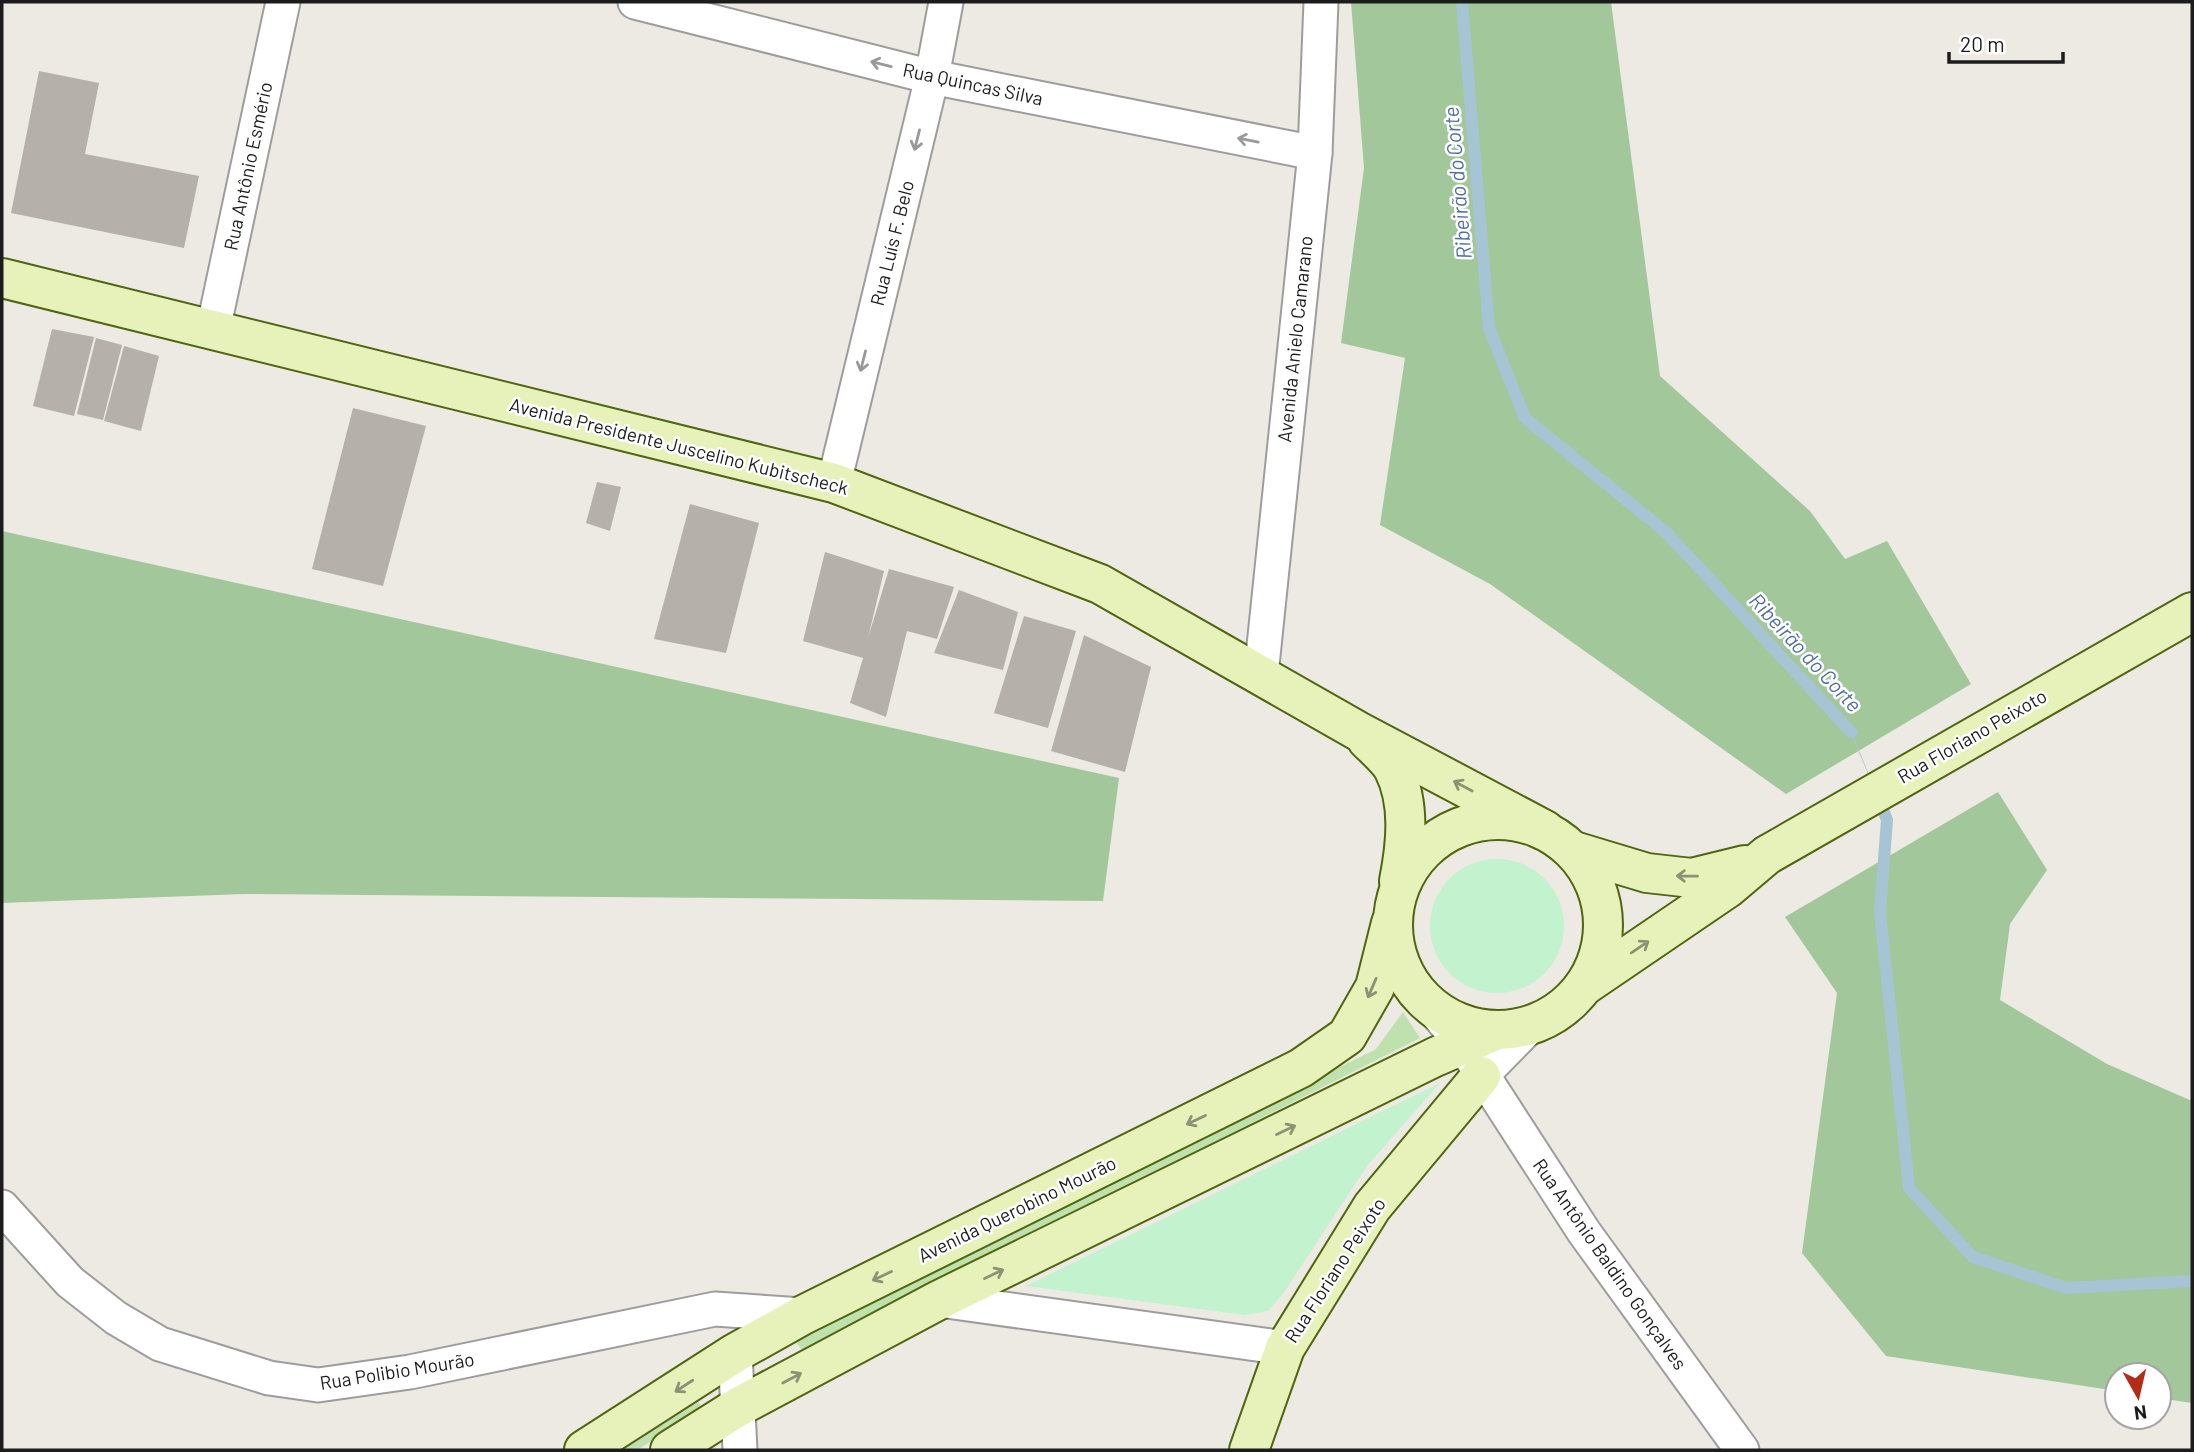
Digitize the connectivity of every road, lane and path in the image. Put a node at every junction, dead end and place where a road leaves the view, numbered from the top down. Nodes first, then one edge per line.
1 (283, 2) edge
2 (635, 2) edge
3 (946, 2) edge
4 (1321, 2) edge
5 (932, 77) junction
6 (1315, 153) junction
7 (2, 278) edge
8 (213, 330) junction
9 (834, 483) junction
10 (2192, 612) edge
11 (1261, 675) junction
12 (1358, 731) junction
13 (1560, 841) junction
14 (1760, 859) junction
15 (1394, 906) junction
16 (1584, 986) junction
17 (1493, 1044) junction
18 (2, 1207) edge
19 (940, 1300) junction
20 (803, 1315) junction
21 (1285, 1348) junction
22 (735, 1353) junction
23 (738, 1406) junction
24 (584, 1450) edge
25 (670, 1450) edge
26 (740, 1450) edge
27 (1249, 1450) edge
28 (1742, 1450) edge

1 - 8 street, Rua Antônio Esmério
5 -> 2 street, Rua Quincas Silva
3 - 5 street, Rua Luís F. Belo
4 - 6 street, Avenida Anielo Camarano
6 -> 5 street, Rua Quincas Silva
5 -> 9 street, Rua Luís F. Belo
6 - 11 street, Avenida Anielo Camarano
7 - 8 main road, Avenida Presidente Juscelino Kubitscheck
8 - 9 main road, Avenida Presidente Juscelino Kubitscheck
9 - 11 main road, Avenida Presidente Juscelino Kubitscheck
10 - 14 main road, Rua Floriano Peixoto
11 - 12 main road, Avenida Presidente Juscelino Kubitscheck
13 -> 12 main road, Avenida Presidente Juscelino Kubitscheck
12 - 15 main road, Avenida Presidente Juscelino Kubitscheck
14 -> 13 main road, Rua Floriano Peixoto
13 - 15 main road
13 - 16 main road
16 -> 14 main road, Rua Floriano Peixoto
15 - 17 main road
15 -> 20 main road, Avenida Querobino Mourão
16 - 17 main road
19 -> 17 main road
17 - 21 main road, Rua Floriano Peixoto
17 - 28 street, Rua Antônio Baldino Gonçalves
18 - 20 street, Rua Polibio Mourão
19 - 21 street
23 -> 19 main road
20 - 22 main road, Avenida Querobino Mourão
21 - 27 main road, Rua Floriano Peixoto
22 - 23 street
22 -> 24 main road, Avenida Querobino Mourão
23 - 25 main road
23 - 26 street

